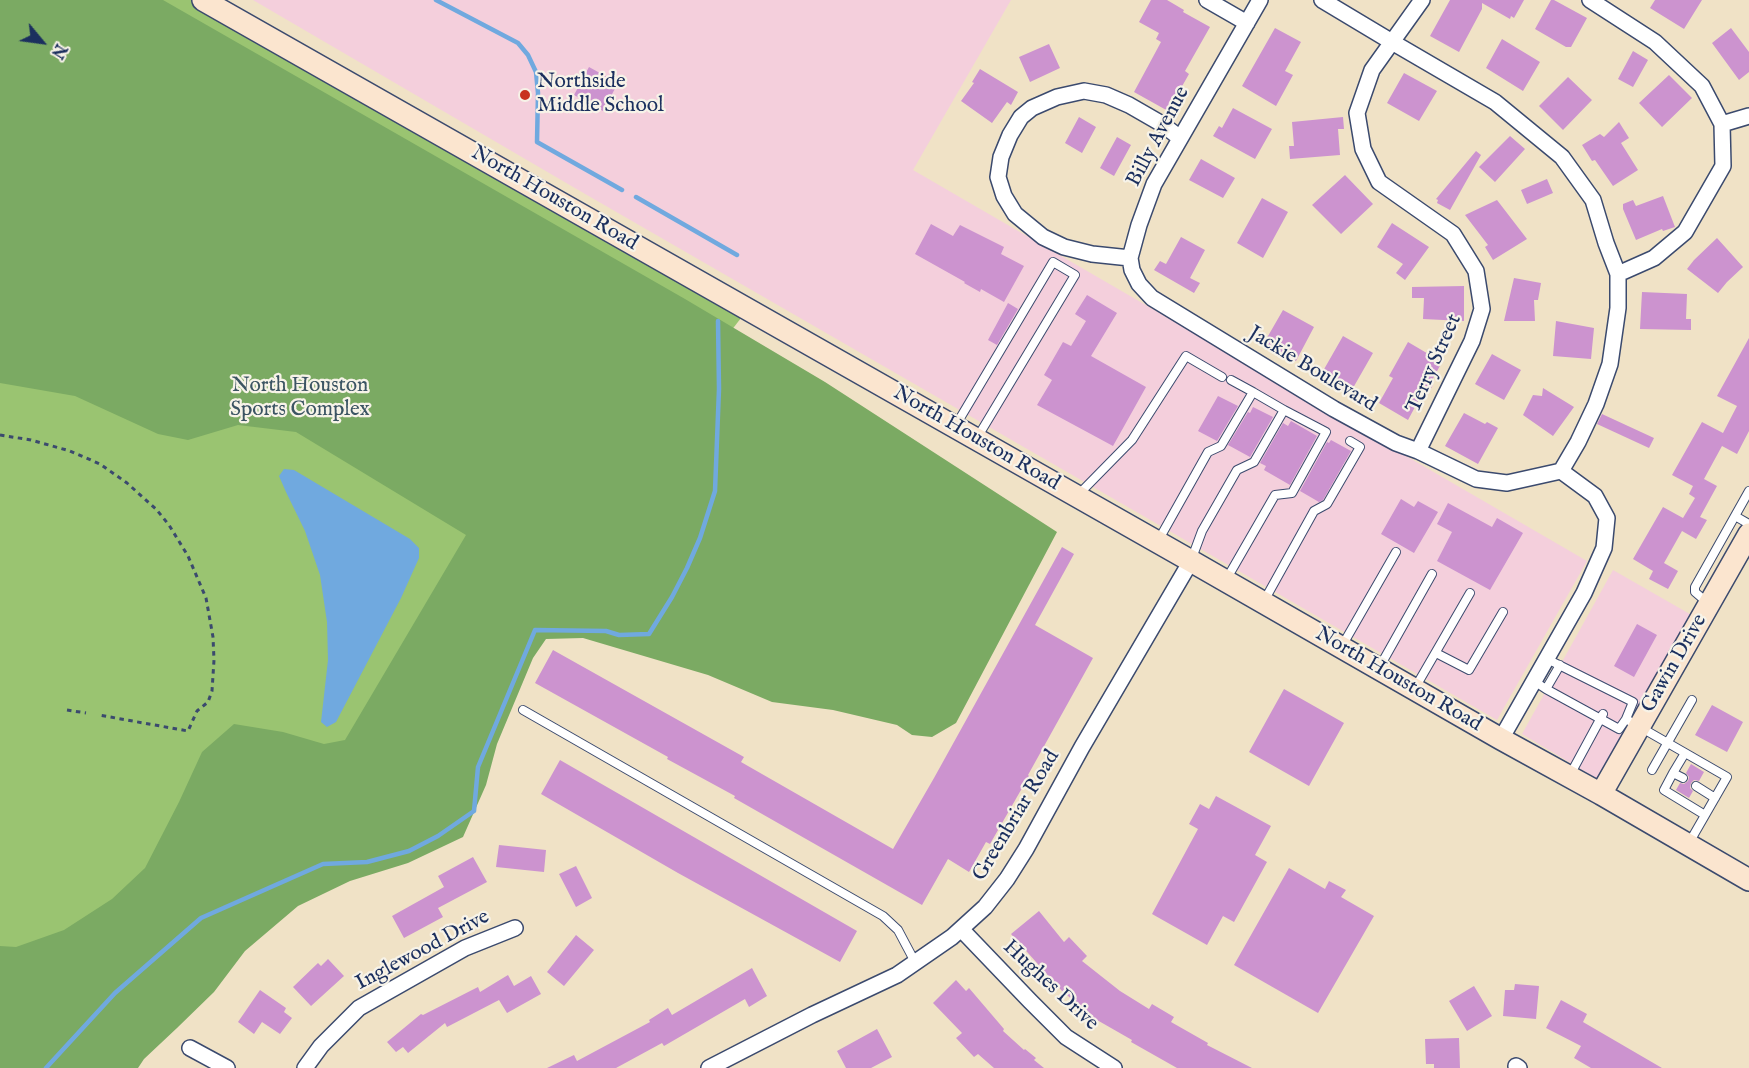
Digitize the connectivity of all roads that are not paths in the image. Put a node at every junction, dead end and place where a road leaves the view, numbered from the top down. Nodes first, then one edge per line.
1 (203, 0) edge
2 (1207, 0) edge
3 (1260, 0) edge
4 (1322, 0) edge
5 (1422, 0) edge
6 (1590, 0) edge
7 (1246, 23) junction
8 (1392, 42) junction
9 (1749, 116) edge
10 (1722, 124) junction
11 (1180, 138) junction
12 (1130, 258) junction
13 (1618, 274) junction
14 (1222, 377) dead end
15 (1231, 380) dead end
16 (1253, 392) junction
17 (1284, 410) junction
18 (955, 427) junction
19 (977, 439) junction
20 (1350, 441) dead end
21 (1418, 451) junction
22 (1561, 471) junction
23 (1749, 491) edge
24 (1076, 496) junction
25 (1735, 516) junction
26 (1749, 524) edge
27 (1157, 542) junction
28 (1746, 544) edge
29 (1396, 552) dead end
30 (1191, 561) junction
31 (1432, 574) dead end
32 (1226, 582) junction
33 (1470, 593) dead end
34 (1263, 603) junction
35 (1709, 605) junction
36 (1503, 612) dead end
37 (1342, 647) junction
38 (1436, 652) junction
39 (1554, 662) junction
40 (1378, 669) junction
41 (1540, 685) junction
42 (1415, 690) junction
43 (1692, 700) dead end
44 (523, 710) dead end
45 (1601, 716) junction
46 (1633, 723) junction
47 (1501, 739) junction
48 (1667, 743) junction
49 (1685, 753) junction
50 (1652, 770) dead end
51 (1673, 773) junction
52 (1569, 776) junction
53 (1683, 778) dead end
54 (1696, 786) dead end
55 (1601, 794) junction
56 (1715, 798) junction
57 (1706, 815) junction
58 (1689, 844) junction
59 (1749, 880) edge
60 (515, 928) dead end
61 (961, 929) junction
62 (915, 962) junction
63 (190, 1048) dead end
64 (227, 1068) edge
65 (305, 1068) edge
66 (709, 1068) edge
67 (1114, 1068) edge

1 - 18 street, North Houston Road
2 - 7 street
3 - 7 street, Billy Avenue
4 - 8 street
5 - 8 street, Terry Street
6 - 10 street
7 - 11 street, Billy Avenue
8 - 13 street
8 - 21 street, Terry Street
9 - 10 street
10 - 13 street
11 - 12 street, Billy Avenue
11 - 12 street
12 - 21 street, Jackie Boulevard
13 - 22 street
14 - 24 lane
15 - 16 lane
16 - 17 lane
16 - 27 lane
17 - 30 lane
17 - 32 lane
18 - 19 street, North Houston Road
18 - 19 lane
19 - 24 street, North Houston Road
20 - 34 lane
21 - 22 street, Jackie Boulevard
22 - 39 street
23 - 25 lane
24 - 27 street, North Houston Road
25 - 26 lane
25 - 35 lane
27 - 30 street, North Houston Road
28 - 35 street, Gawin Drive
29 - 37 lane
30 - 32 street, North Houston Road
30 - 61 street, Greenbriar Road
31 - 40 lane
32 - 34 street, North Houston Road
33 - 38 lane
34 - 37 street, North Houston Road
35 - 46 street, Gawin Drive
36 - 38 lane
37 - 40 street, North Houston Road
38 - 42 lane
39 - 41 street
39 - 46 lane
40 - 42 street, North Houston Road
41 - 45 lane
41 - 47 street
42 - 47 street, North Houston Road
43 - 48 lane
44 - 62 lane
45 - 46 lane
45 - 52 lane
46 - 48 lane
46 - 55 street, Gawin Drive
47 - 52 street, North Houston Road
48 - 49 lane
48 - 50 lane
49 - 51 lane
49 - 56 lane
51 - 53 lane
51 - 57 lane
52 - 55 street, North Houston Road
54 - 56 lane
55 - 58 street, North Houston Road
56 - 57 lane
57 - 58 lane
58 - 59 street, North Houston Road
60 - 65 street, Inglewood Drive
61 - 62 street, Greenbriar Road
61 - 67 street, Hughes Drive
62 - 66 street, Greenbriar Road
63 - 64 street

